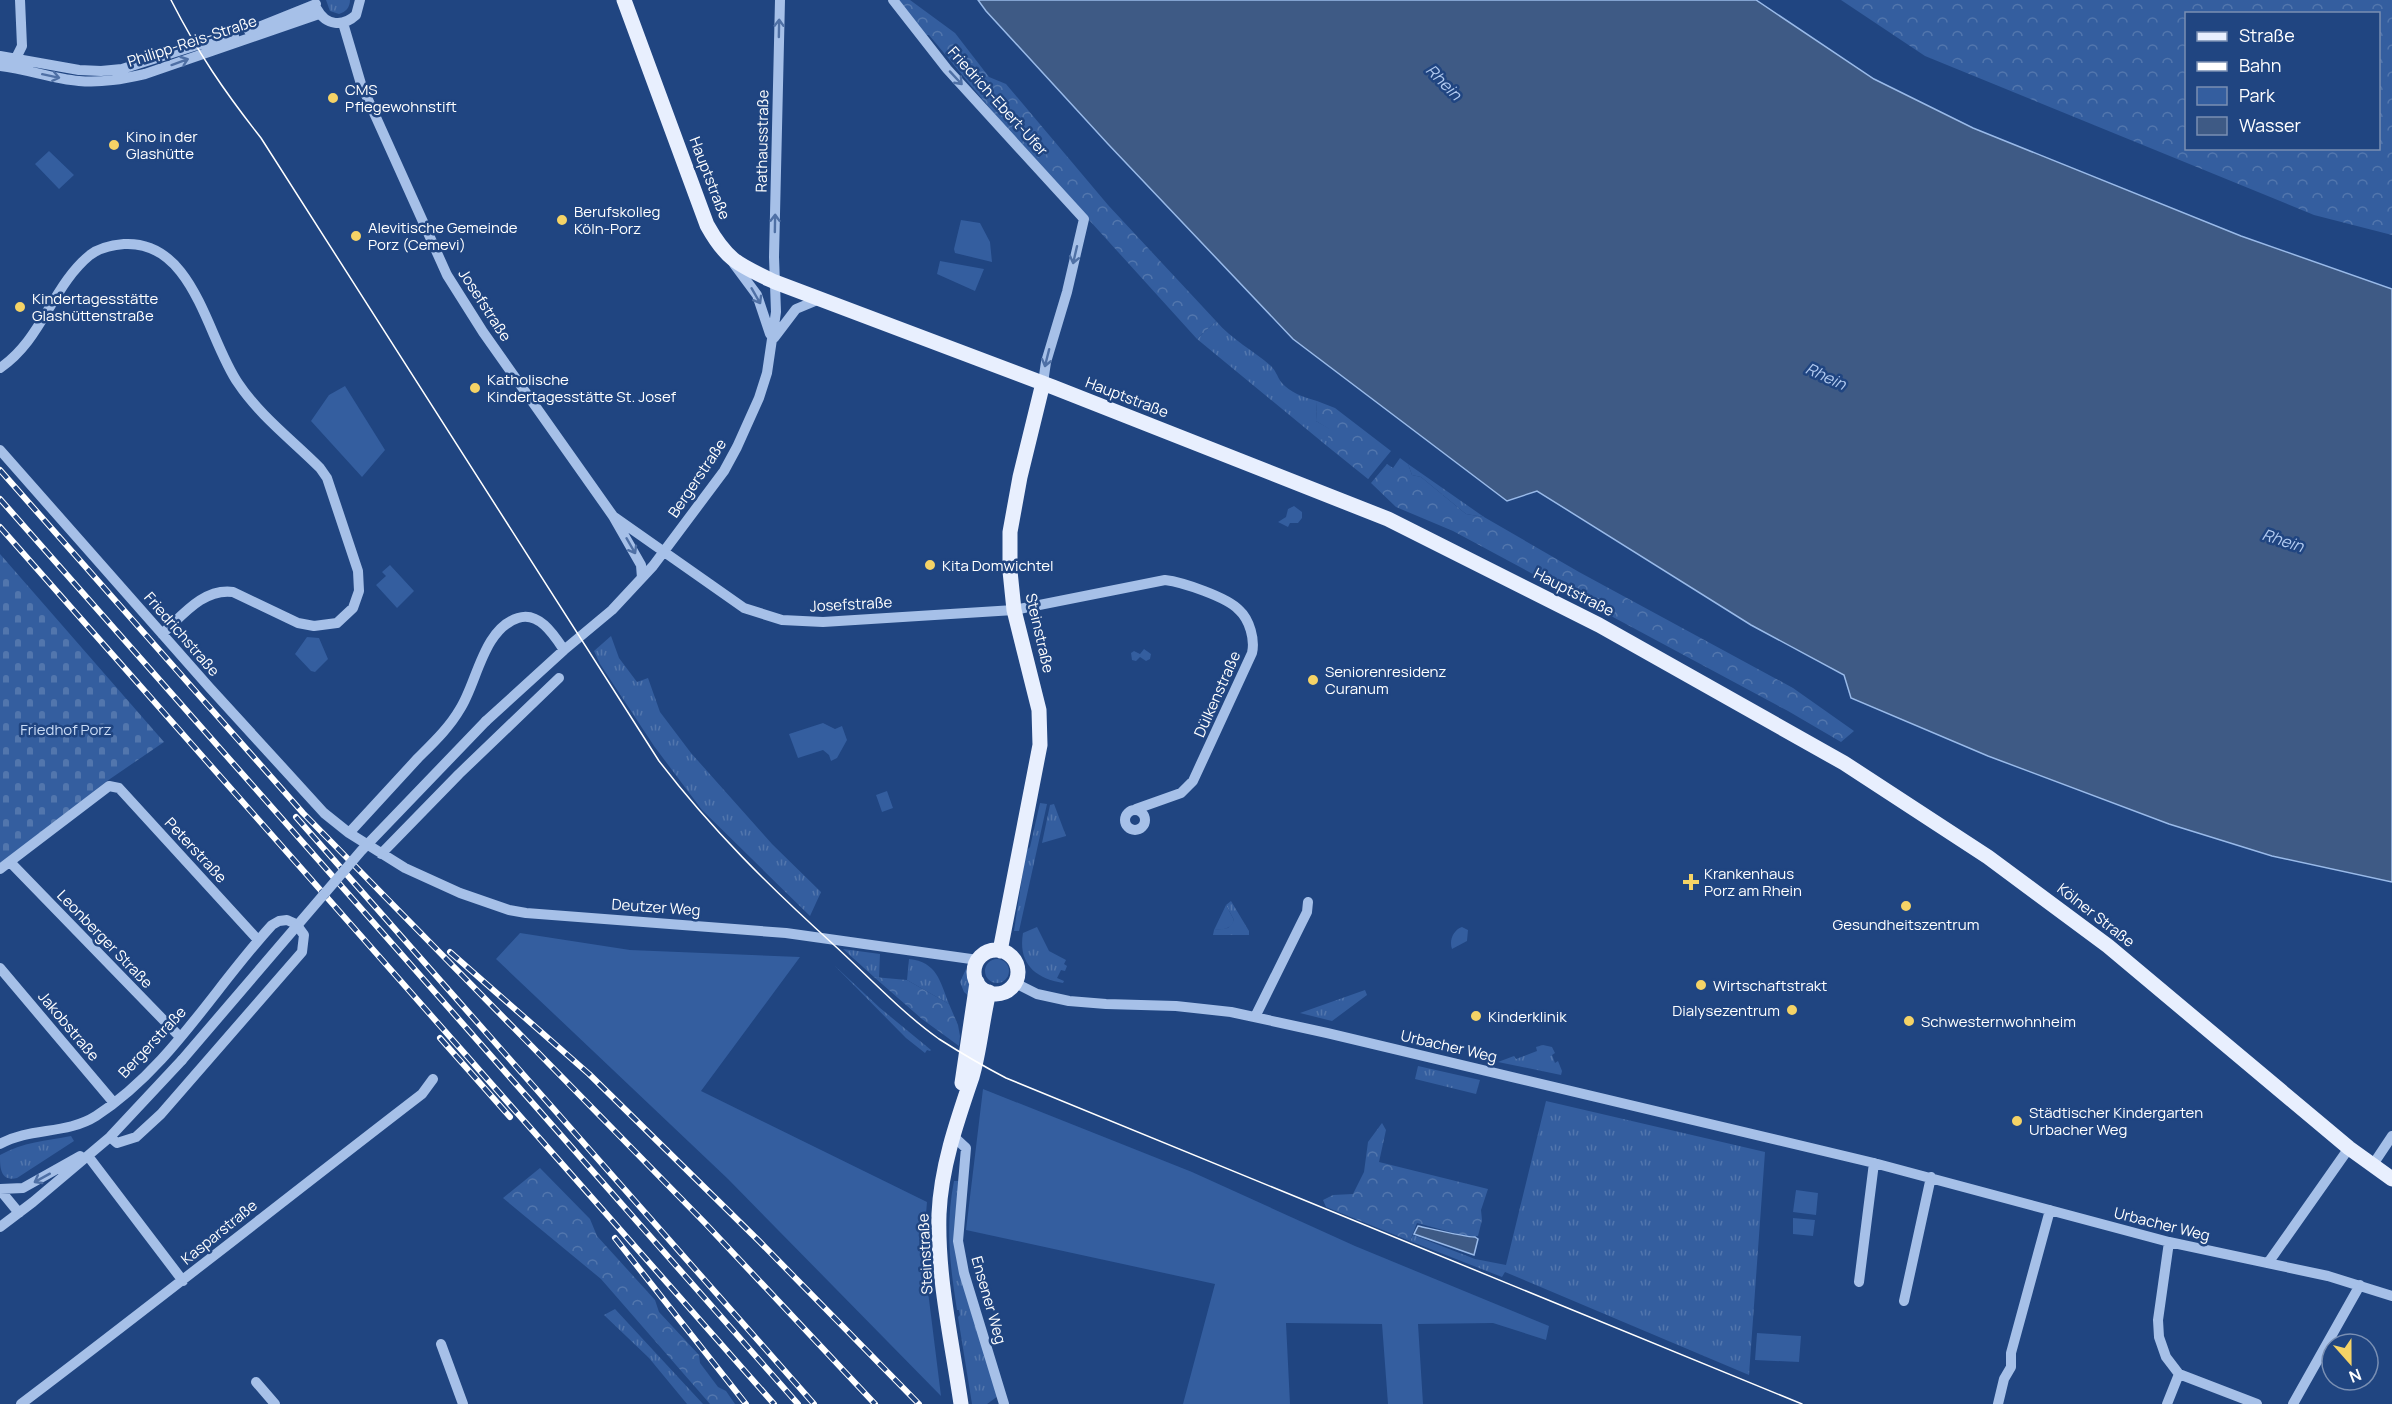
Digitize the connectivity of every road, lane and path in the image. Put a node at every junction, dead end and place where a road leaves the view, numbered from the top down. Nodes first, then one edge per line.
1 (20, 0) edge
2 (360, 0) edge
3 (624, 0) edge
4 (780, 0) edge
5 (893, 0) edge
6 (317, 6) edge
7 (343, 23) junction
8 (0, 56) edge
9 (16, 58) junction
10 (0, 66) edge
11 (1084, 219) joint
12 (728, 257) junction
13 (775, 282) junction
14 (822, 299) junction
15 (772, 340) junction
16 (0, 368) edge
17 (1043, 384) junction
18 (0, 450) edge
19 (613, 516) junction
20 (664, 552) junction
21 (642, 578) junction
22 (1014, 610) junction
23 (162, 634) junction
24 (564, 650) junction
25 (559, 678) dead end
26 (1754, 712) joint
27 (1136, 809) dead end
28 (348, 832) junction
29 (381, 854) junction
30 (10, 862) junction
31 (0, 869) edge
32 (1308, 902) dead end
33 (258, 940) junction
34 (1000, 951) junction
35 (978, 960) junction
36 (0, 968) edge
37 (1015, 983) junction
38 (983, 987) junction
39 (1255, 1017) junction
40 (180, 1037) junction
41 (433, 1079) dead end
42 (114, 1102) junction
43 (953, 1136) junction
44 (2392, 1136) edge
45 (110, 1137) junction
46 (0, 1144) edge
47 (2349, 1148) junction
48 (88, 1156) junction
49 (1874, 1162) junction
50 (2372, 1166) junction
51 (1931, 1177) junction
52 (2392, 1179) edge
53 (0, 1189) edge
54 (2049, 1210) junction
55 (19, 1213) junction
56 (0, 1227) edge
57 (2169, 1242) junction
58 (2268, 1263) junction
59 (183, 1281) junction
60 (1858, 1282) dead end
61 (2360, 1285) junction
62 (2392, 1296) edge
63 (1904, 1301) dead end
64 (441, 1344) dead end
65 (2179, 1374) junction
66 (256, 1382) dead end
67 (21, 1404) edge
68 (275, 1404) edge
69 (463, 1404) edge
70 (961, 1404) edge
71 (1004, 1404) edge
72 (1998, 1404) edge
73 (2167, 1404) edge
74 (2257, 1404) edge
75 (2293, 1404) edge

1 - 9 street
2 - 7 street
3 - 12 main road, Hauptstraße
13 -> 4 street, Rathausstraße
5 -> 11 street, Friedrich-Ebert-Ufer
6 - 7 street
6 - 9 street, Philipp-Reis-Straße
10 -> 6 street, Philipp-Reis-Straße
7 - 19 street, Josefstraße
8 - 9 street, Philipp-Reis-Straße
11 -> 17 street, Steinstraße
12 - 13 main road, Hauptstraße
12 -> 15 street
13 - 14 main road, Hauptstraße
13 - 15 street, Bergerstraße
14 - 15 street
14 - 17 main road, Hauptstraße
15 - 20 street, Bergerstraße
16 - 23 street
17 - 22 main road, Steinstraße
17 - 26 main road, Hauptstraße
18 - 23 street, Friedrichstraße
19 - 20 street, Josefstraße
19 -> 21 street, Josefstraße
20 - 21 street, Bergerstraße
20 - 22 street, Josefstraße
21 - 24 street, Bergerstraße
22 - 27 street, Dülkenstraße
22 - 34 main road, Steinstraße
23 - 28 street, Friedrichstraße
24 - 28 street
24 - 45 street, Bergerstraße, bridge
25 - 29 street
26 - 47 main road, Kölner Straße
28 - 29 street, Deutzer Weg
29 - 35 street, Deutzer Weg
30 - 31 street
30 - 33 street, Peterstraße
30 - 40 street, Leonberger Straße
32 - 39 street
33 - 40 street, Bergerstraße
33 - 45 street, Bergerstraße
34 - 35 main road
34 - 37 main road
35 - 38 main road
36 - 42 street, Jakobstraße
37 - 38 main road
37 - 39 street, Urbacher Weg
38 - 43 main road, Steinstraße
39 - 49 street, Urbacher Weg
40 - 42 street, Bergerstraße
41 - 59 street, Kasparstraße
42 - 46 street, Bergerstraße
43 - 70 main road, Steinstraße
43 - 71 street, Ensener Weg
44 - 50 street
45 - 48 street, Bergerstraße
45 -> 53 street, Bergerstraße
47 - 50 main road, Kölner Straße
47 - 58 street
48 - 55 street, Bergerstraße
48 - 59 street
49 - 51 street, Urbacher Weg
49 - 60 street
50 - 52 main road, Kölner Straße
51 - 54 street, Urbacher Weg
51 - 63 street
53 - 55 street
54 - 57 street, Urbacher Weg
54 - 72 street
55 - 56 street, Bergerstraße
57 - 58 street, Urbacher Weg
57 - 65 street
58 - 61 street, Urbacher Weg
59 - 67 street, Kasparstraße
61 - 62 street, Urbacher Weg
61 - 75 street
64 - 69 street
65 - 73 street
65 - 74 street
66 - 68 street

